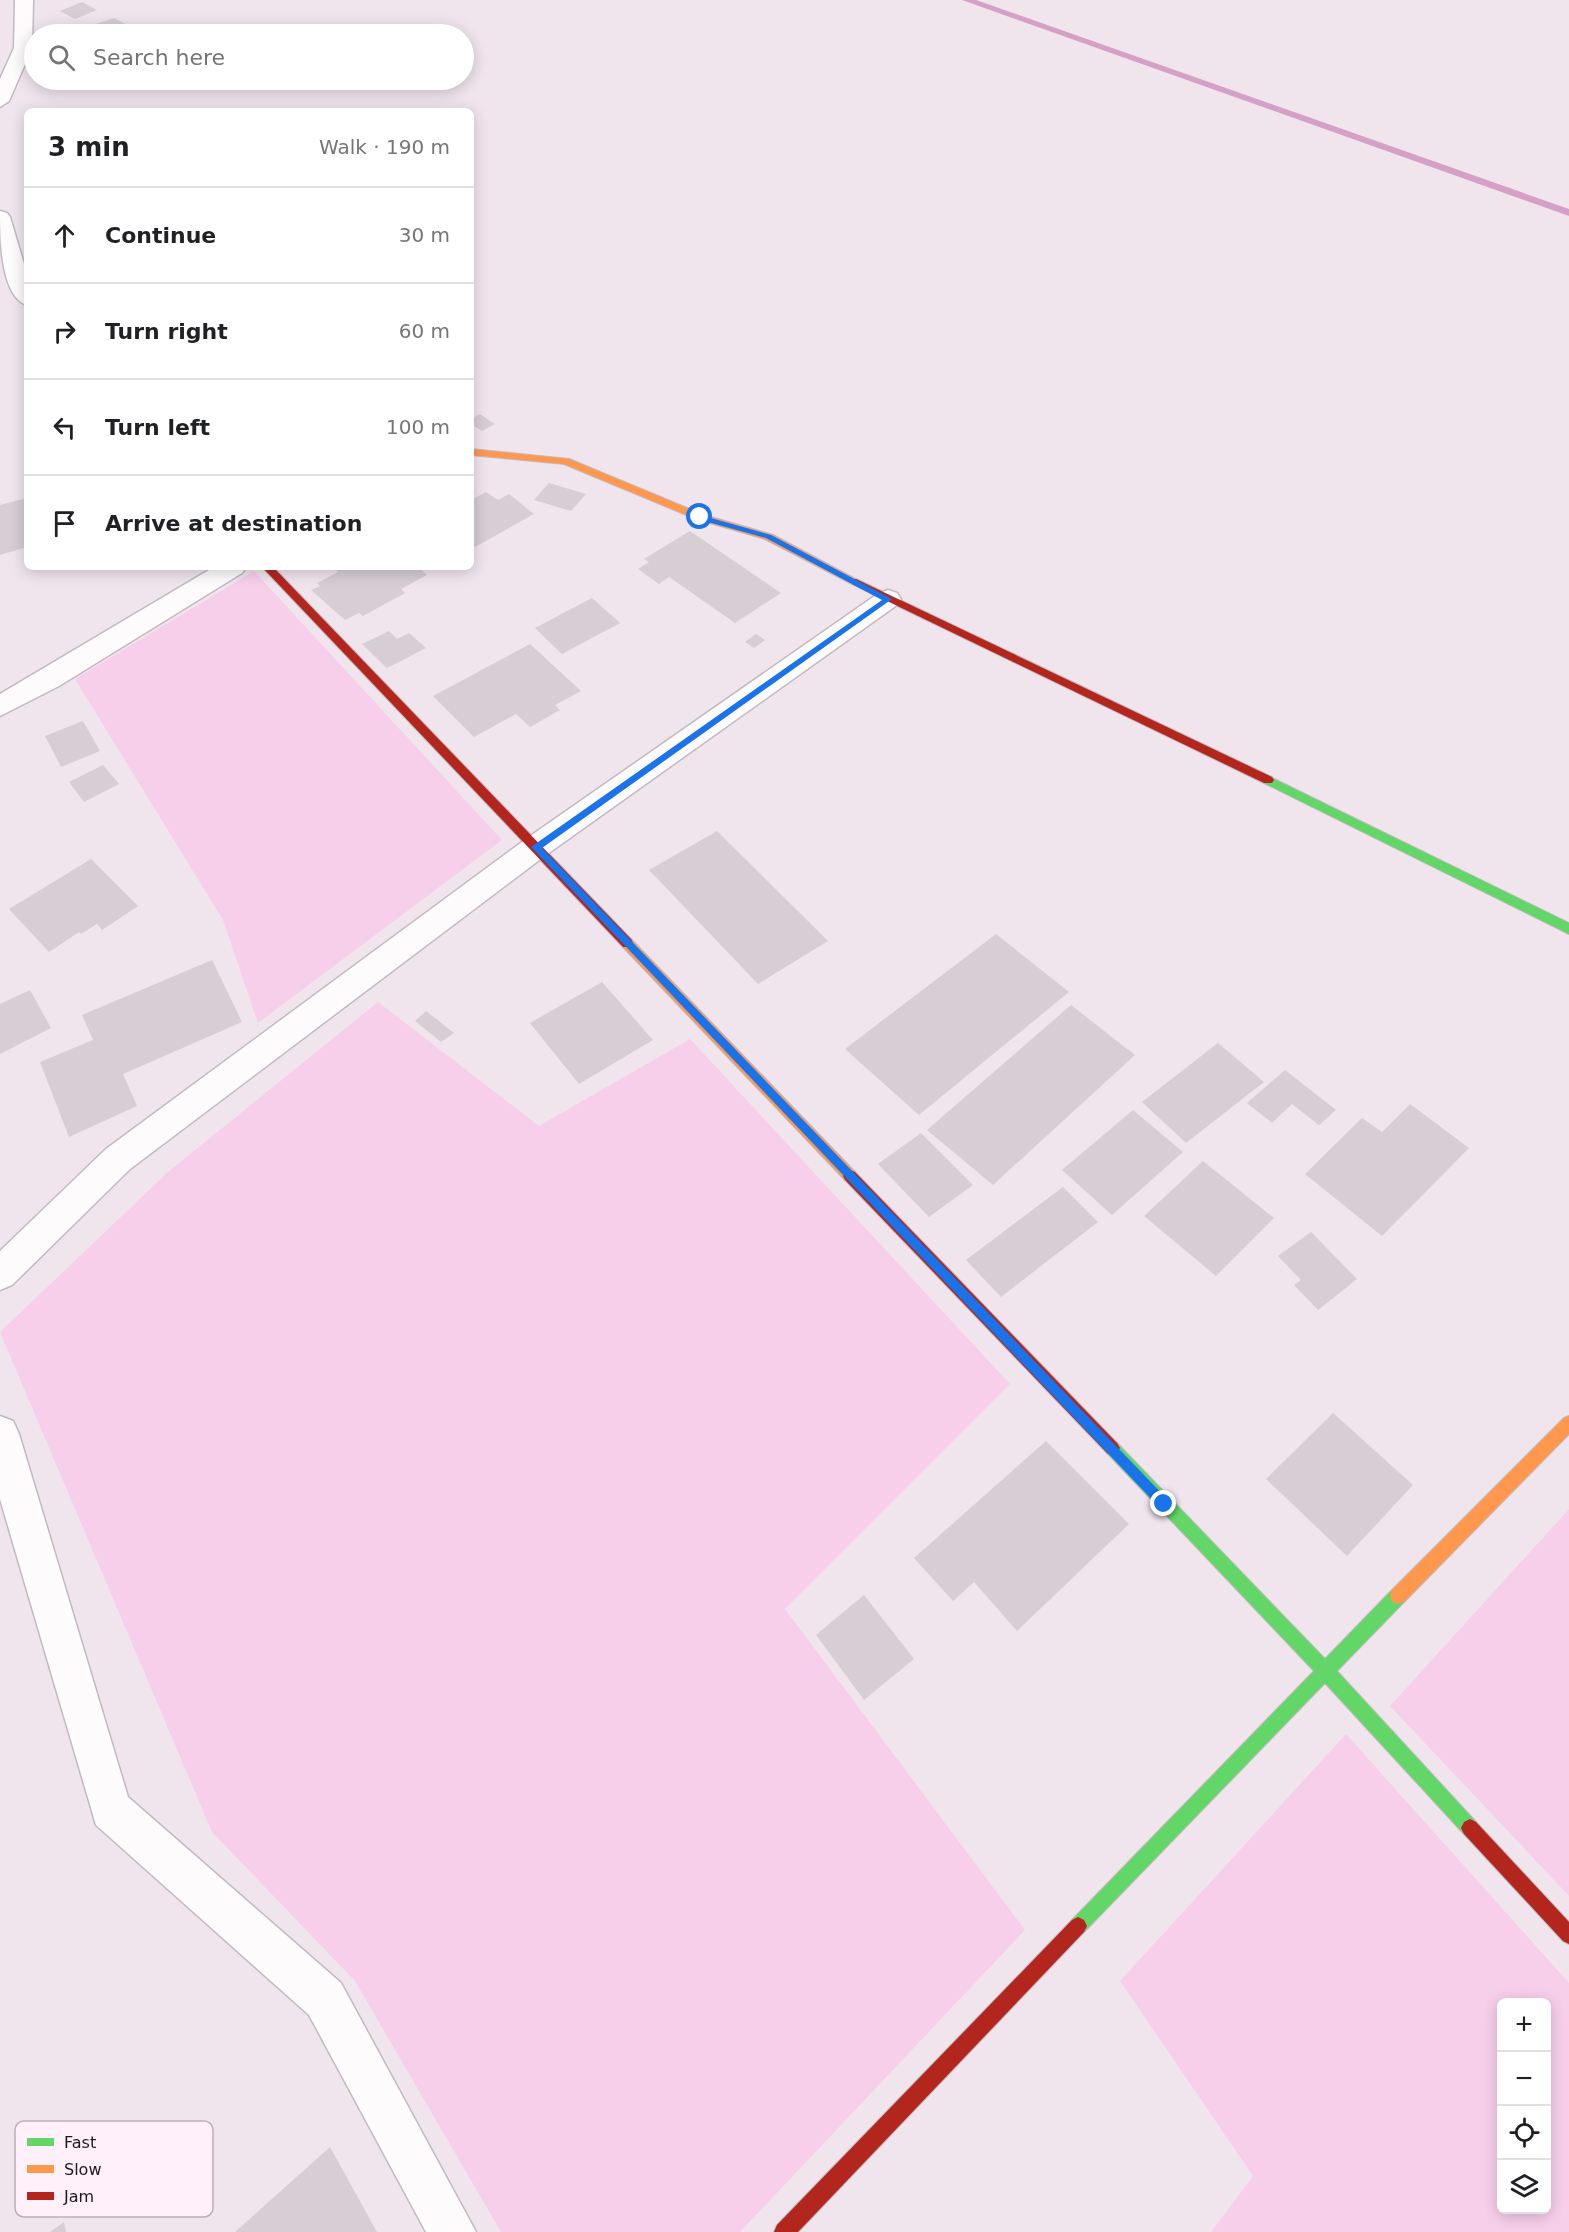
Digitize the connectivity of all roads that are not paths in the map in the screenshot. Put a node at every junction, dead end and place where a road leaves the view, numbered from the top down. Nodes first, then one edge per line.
1 (24, 0) edge
2 (23, 48) junction
3 (0, 50) edge
4 (0, 101) edge
5 (0, 217) edge
6 (24, 294) edge
7 (474, 452) edge
8 (228, 570) edge
9 (270, 570) edge
10 (888, 599) junction
11 (0, 706) edge
12 (536, 847) junction
13 (1569, 929) edge
14 (0, 1274) edge
15 (1569, 1423) edge
16 (0, 1434) edge
17 (1324, 1670) junction
18 (1569, 1935) edge
19 (452, 2232) edge
20 (784, 2232) edge

1 - 2 street
2 - 3 street
2 - 4 street
5 - 6 street
7 - 10 street
8 - 11 street
9 - 12 street
10 - 12 street
10 - 13 street
12 - 14 street
12 - 17 street
15 - 17 street
16 - 19 street
17 - 18 street
17 - 20 street

